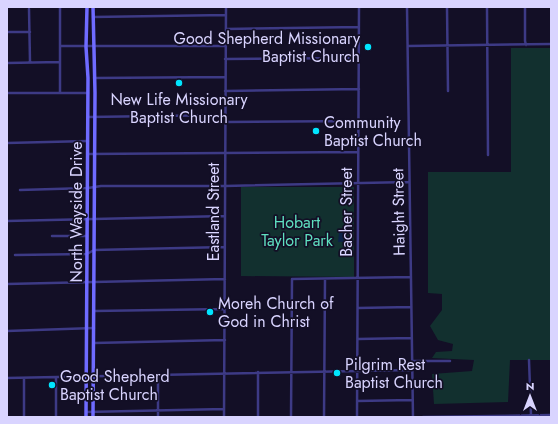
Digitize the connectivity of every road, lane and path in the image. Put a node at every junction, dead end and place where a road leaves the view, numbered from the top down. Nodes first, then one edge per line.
1 (86, 7) edge
2 (93, 7) edge
3 (226, 7) edge
4 (359, 7) edge
5 (408, 7) edge
6 (447, 7) edge
7 (487, 7) edge
8 (525, 7) edge
9 (29, 8) dead end
10 (60, 8) edge
11 (226, 15) junction
12 (93, 17) junction
13 (359, 27) junction
14 (226, 29) junction
15 (7, 32) edge
16 (30, 32) junction
17 (526, 44) junction
18 (551, 44) edge
19 (448, 45) junction
20 (487, 45) junction
21 (60, 46) junction
22 (226, 46) junction
23 (408, 46) junction
24 (86, 47) junction
25 (93, 47) junction
26 (359, 58) junction
27 (226, 59) junction
28 (30, 62) junction
29 (60, 62) junction
30 (7, 63) edge
31 (225, 77) junction
32 (94, 78) junction
33 (359, 89) junction
34 (225, 91) junction
35 (448, 91) dead end
36 (60, 92) junction
37 (7, 93) edge
38 (88, 93) junction
39 (95, 93) junction
40 (226, 115) junction
41 (88, 117) junction
42 (95, 117) junction
43 (358, 121) junction
44 (88, 141) junction
45 (7, 143) edge
46 (358, 152) junction
47 (226, 153) junction
48 (88, 154) junction
49 (94, 154) junction
50 (488, 155) dead end
51 (409, 182) junction
52 (358, 183) junction
53 (225, 186) junction
54 (95, 187) junction
55 (88, 188) junction
56 (20, 190) dead end
57 (225, 216) junction
58 (88, 219) junction
59 (94, 219) junction
60 (7, 220) edge
61 (52, 236) dead end
62 (87, 236) junction
63 (225, 247) junction
64 (94, 250) junction
65 (15, 254) dead end
66 (87, 254) junction
67 (411, 277) junction
68 (225, 279) junction
69 (325, 279) junction
70 (358, 279) junction
71 (94, 281) junction
72 (87, 283) junction
73 (7, 284) edge
74 (411, 307) junction
75 (358, 308) junction
76 (225, 310) junction
77 (94, 312) junction
78 (94, 328) junction
79 (87, 329) junction
80 (7, 331) edge
81 (411, 338) junction
82 (358, 339) junction
83 (224, 340) junction
84 (94, 343) junction
85 (529, 360) dead end
86 (412, 361) junction
87 (450, 361) dead end
88 (412, 370) junction
89 (324, 371) junction
90 (358, 371) junction
91 (258, 372) junction
92 (291, 372) junction
93 (225, 373) junction
94 (158, 374) junction
95 (93, 376) junction
96 (87, 377) junction
97 (7, 378) edge
98 (24, 378) junction
99 (56, 378) junction
100 (412, 400) junction
101 (357, 401) junction
102 (224, 409) junction
103 (158, 411) junction
104 (86, 412) junction
105 (93, 412) junction
106 (531, 415) junction
107 (551, 415) edge
108 (24, 417) edge
109 (56, 417) edge
110 (86, 417) edge
111 (93, 417) edge
112 (158, 417) edge
113 (224, 417) edge
114 (258, 417) edge
115 (291, 417) edge
116 (324, 417) edge
117 (357, 417) edge
118 (413, 417) edge
119 (424, 417) edge

1 - 24 main road, North Wayside Drive
2 - 12 main road, North Wayside Drive
3 - 11 street, Eastland Street
4 - 13 street, Bacher Street
5 - 23 street, Haight Street
6 - 19 street
7 - 20 street
8 - 17 street
9 - 16 street
10 - 21 street
11 - 12 street
11 - 14 street, Eastland Street
12 - 25 main road, North Wayside Drive
13 - 14 street
13 - 26 street, Bacher Street
14 - 22 street, Eastland Street
15 - 16 street
16 - 28 street
17 - 18 street
17 - 20 street
19 - 20 street
19 - 23 street
19 - 35 street
20 - 50 street
21 - 24 street
21 - 29 street
22 - 25 street
22 - 27 street, Eastland Street
23 - 51 street, Haight Street
24 - 25 street
24 - 38 main road, North Wayside Drive
25 - 32 main road, North Wayside Drive
26 - 27 street
26 - 33 street, Bacher Street
27 - 31 street, Eastland Street
28 - 29 street
28 - 30 street
29 - 36 street
31 - 32 street
31 - 34 street, Eastland Street
32 - 39 main road, North Wayside Drive
33 - 34 street
33 - 43 street, Bacher Street
34 - 40 street, Eastland Street
36 - 37 street
36 - 38 street
38 - 39 main road
38 - 41 main road, North Wayside Drive
39 - 42 main road, North Wayside Drive
40 - 42 street
40 - 43 street
40 - 47 street, Eastland Street
41 - 42 street
41 - 44 main road, North Wayside Drive
42 - 49 main road, North Wayside Drive
43 - 46 street, Bacher Street
44 - 45 street
44 - 48 main road, North Wayside Drive
46 - 47 street
46 - 52 street, Bacher Street
47 - 49 street
47 - 53 street, Eastland Street
48 - 49 street
48 - 55 main road, North Wayside Drive
49 - 54 main road, North Wayside Drive
51 - 52 street
51 - 67 street, Haight Street
52 - 53 street
52 - 70 street, Bacher Street
53 - 54 street
53 - 57 street, Eastland Street
54 - 55 street
54 - 59 main road, North Wayside Drive
55 - 56 street
55 - 58 main road, North Wayside Drive
57 - 59 street
57 - 63 street, Eastland Street
58 - 59 street
58 - 60 street
58 - 62 main road, North Wayside Drive
59 - 64 main road, North Wayside Drive
61 - 62 street
62 - 66 main road, North Wayside Drive
63 - 64 street
63 - 68 street, Eastland Street
64 - 66 street
64 - 71 main road, North Wayside Drive
65 - 66 street
66 - 72 main road, North Wayside Drive
67 - 70 street
67 - 74 street, Haight Street
68 - 71 street
68 - 76 street, Eastland Street
69 - 70 street
69 - 89 street
69 - 92 street
70 - 75 street, Bacher Street
71 - 72 street
71 - 77 main road, North Wayside Drive
72 - 73 street
72 - 79 main road, North Wayside Drive
74 - 75 street
74 - 81 street, Haight Street
75 - 82 street, Bacher Street
76 - 77 street
76 - 83 street, Eastland Street
77 - 78 main road, North Wayside Drive
78 - 79 street
78 - 84 main road, North Wayside Drive
79 - 80 street
79 - 96 main road, North Wayside Drive
81 - 82 street
81 - 86 street, Haight Street
82 - 90 street, Bacher Street
83 - 84 street
83 - 93 street, Eastland Street
84 - 95 main road, North Wayside Drive
85 - 106 street
86 - 87 street
86 - 88 street, Haight Street
88 - 90 street
88 - 100 street, Haight Street
89 - 90 street
89 - 92 street
89 - 116 street
90 - 101 street, Bacher Street
91 - 92 street
91 - 93 street
91 - 114 street
92 - 115 street
93 - 94 street
93 - 102 street, Eastland Street
94 - 95 street
94 - 103 street
95 - 96 street
95 - 105 main road, North Wayside Drive
96 - 99 street
96 - 104 main road, North Wayside Drive
97 - 98 street
98 - 99 street
98 - 108 street
99 - 109 street
100 - 101 street
100 - 118 street, Haight Street
101 - 117 street, Bacher Street
102 - 103 street
102 - 113 street, Eastland Street
103 - 105 street
103 - 112 street
104 - 105 street
104 - 110 main road, North Wayside Drive
105 - 111 main road, North Wayside Drive
106 - 107 street
106 - 119 street

